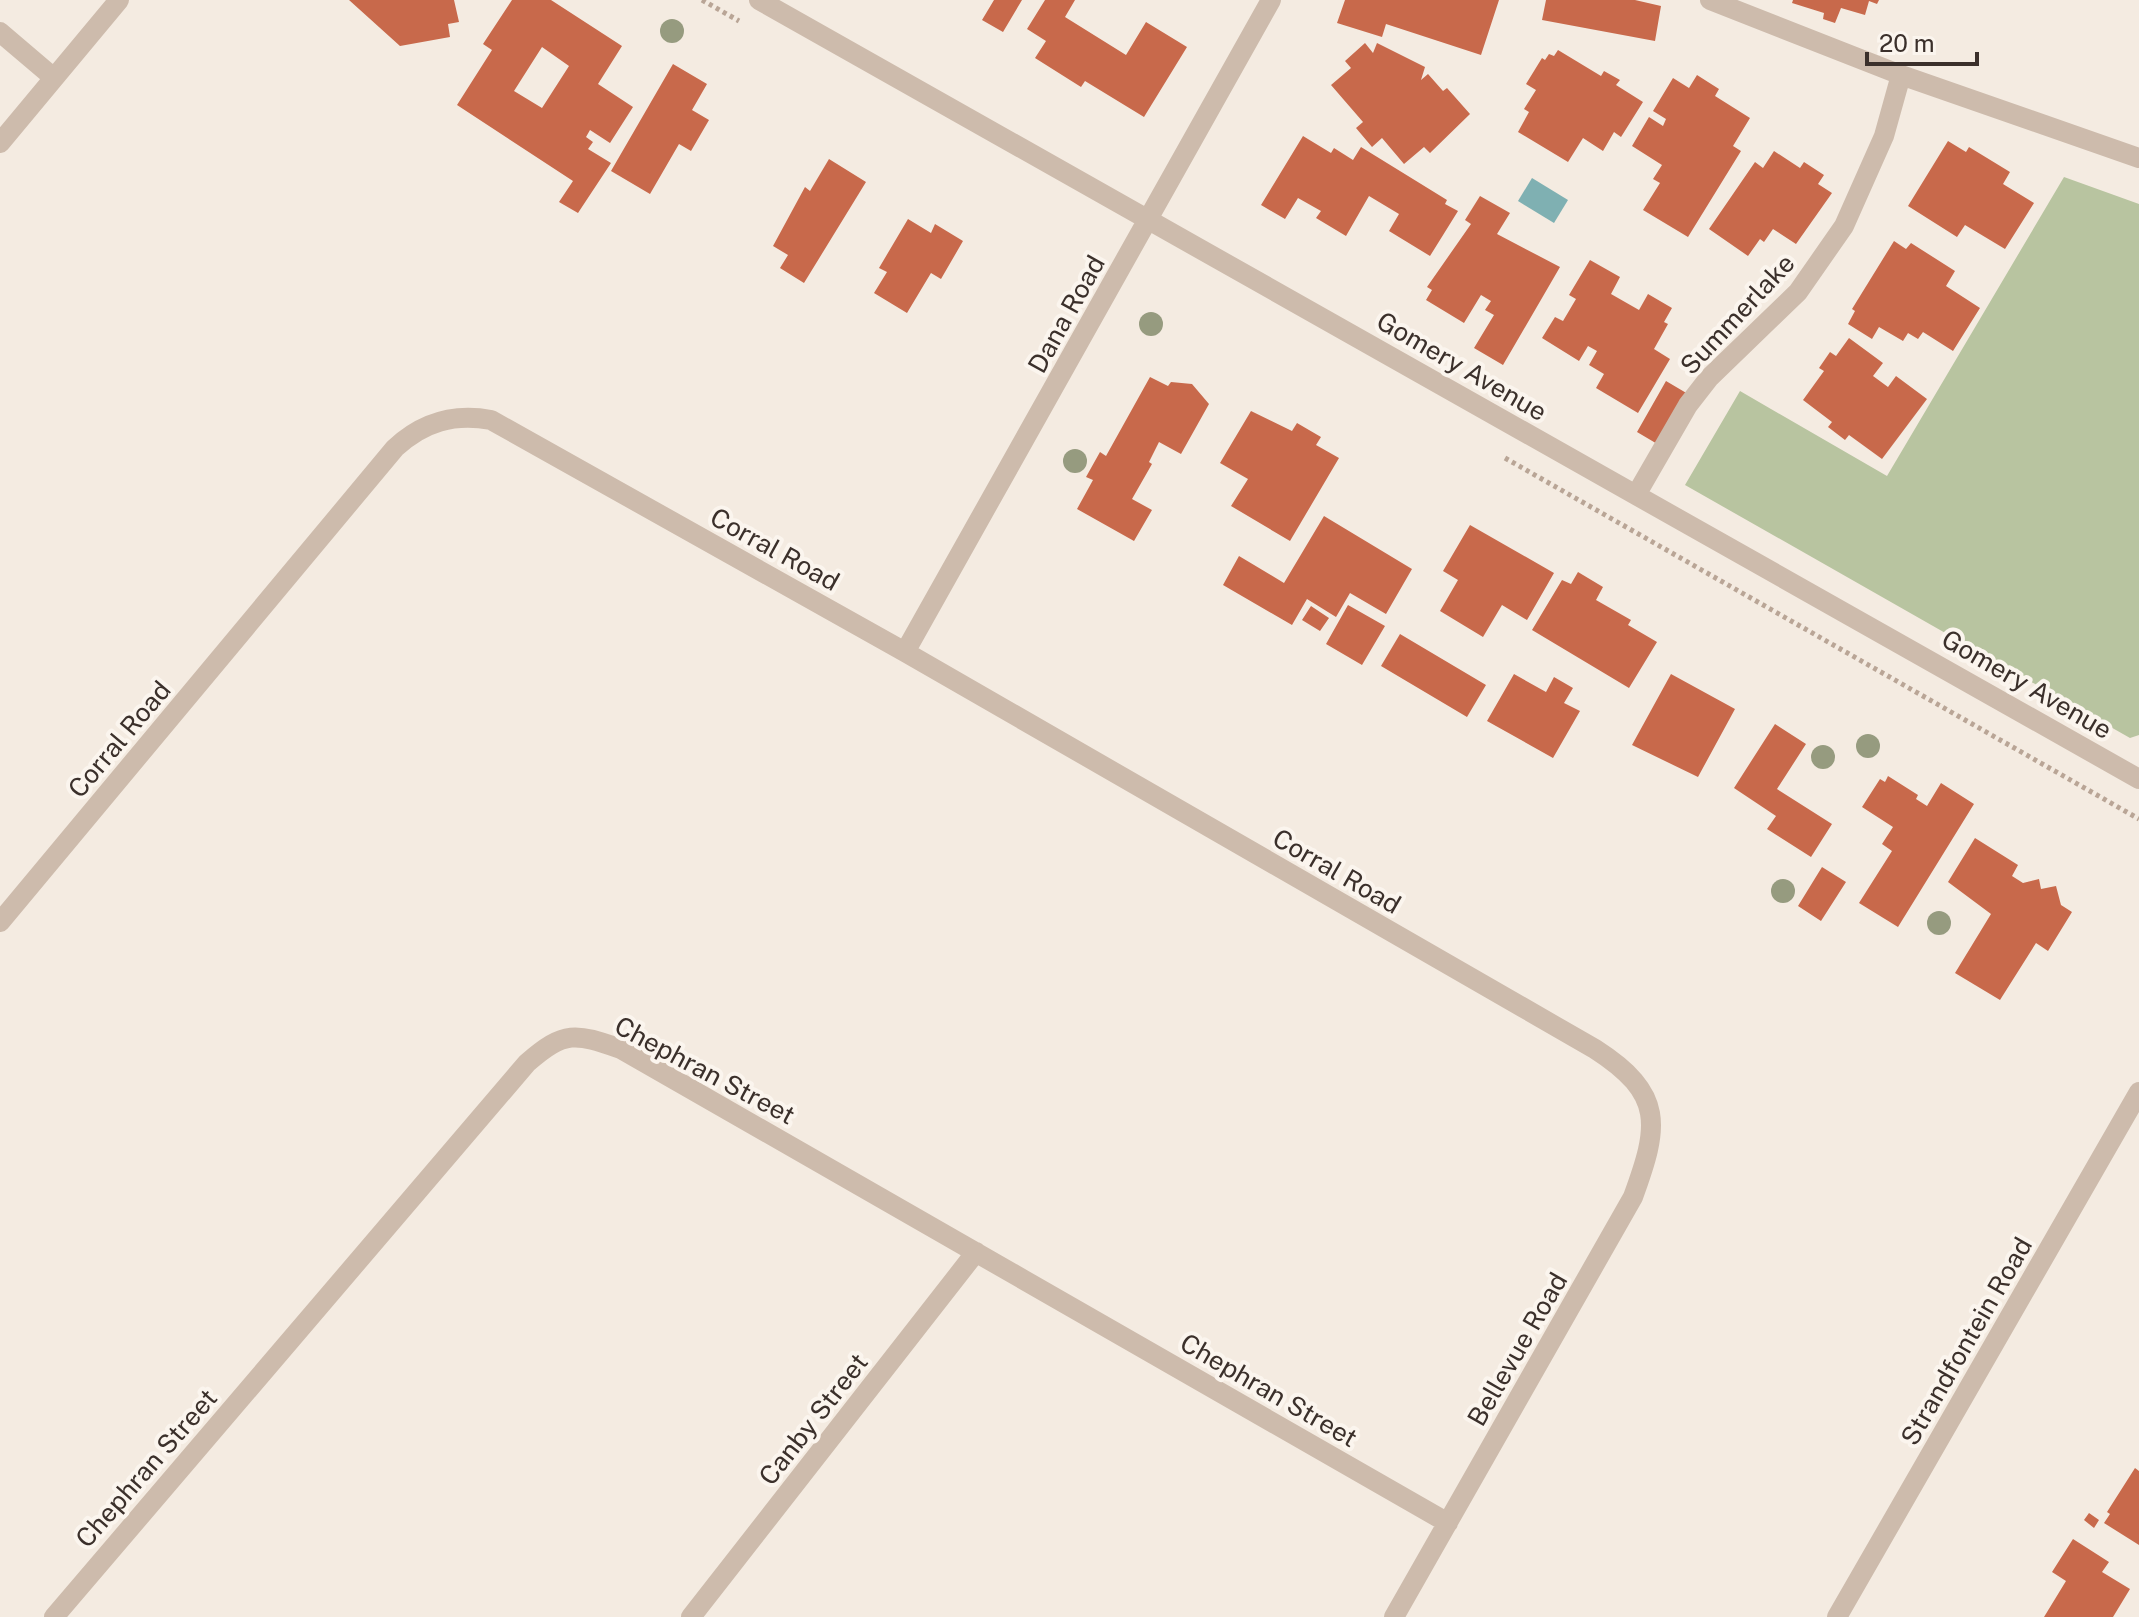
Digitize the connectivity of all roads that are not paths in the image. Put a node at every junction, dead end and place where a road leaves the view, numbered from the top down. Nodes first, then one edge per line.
1 (119, 0) edge
2 (759, 0) edge
3 (1271, 0) edge
4 (1710, 0) edge
5 (0, 32) edge
6 (1901, 75) junction
7 (54, 78) junction
8 (0, 143) edge
9 (2139, 158) edge
10 (1149, 219) junction
11 (1636, 495) junction
12 (905, 652) junction
13 (2139, 779) edge
14 (0, 922) edge
15 (2139, 1092) edge
16 (1647, 1098) joint
17 (976, 1252) junction
18 (1448, 1523) junction
19 (54, 1617) edge
20 (691, 1617) edge
21 (1394, 1617) edge
22 (1837, 1617) edge

1 - 7 street
2 - 10 street, Gomery Avenue
3 - 10 street, Dana Road
4 - 6 street
5 - 7 street
6 - 9 street
6 - 11 street, Summerlake
7 - 8 street
10 - 11 street, Gomery Avenue
10 - 12 street, Dana Road
11 - 13 street, Gomery Avenue
12 - 14 street, Corral Road
12 - 16 street, Corral Road
15 - 22 street, Strandfontein Road
16 - 18 street, Bellevue Road
17 - 18 street, Chephran Street
17 - 19 street, Chephran Street
17 - 20 street, Canby Street
18 - 21 street, Bellevue Road

